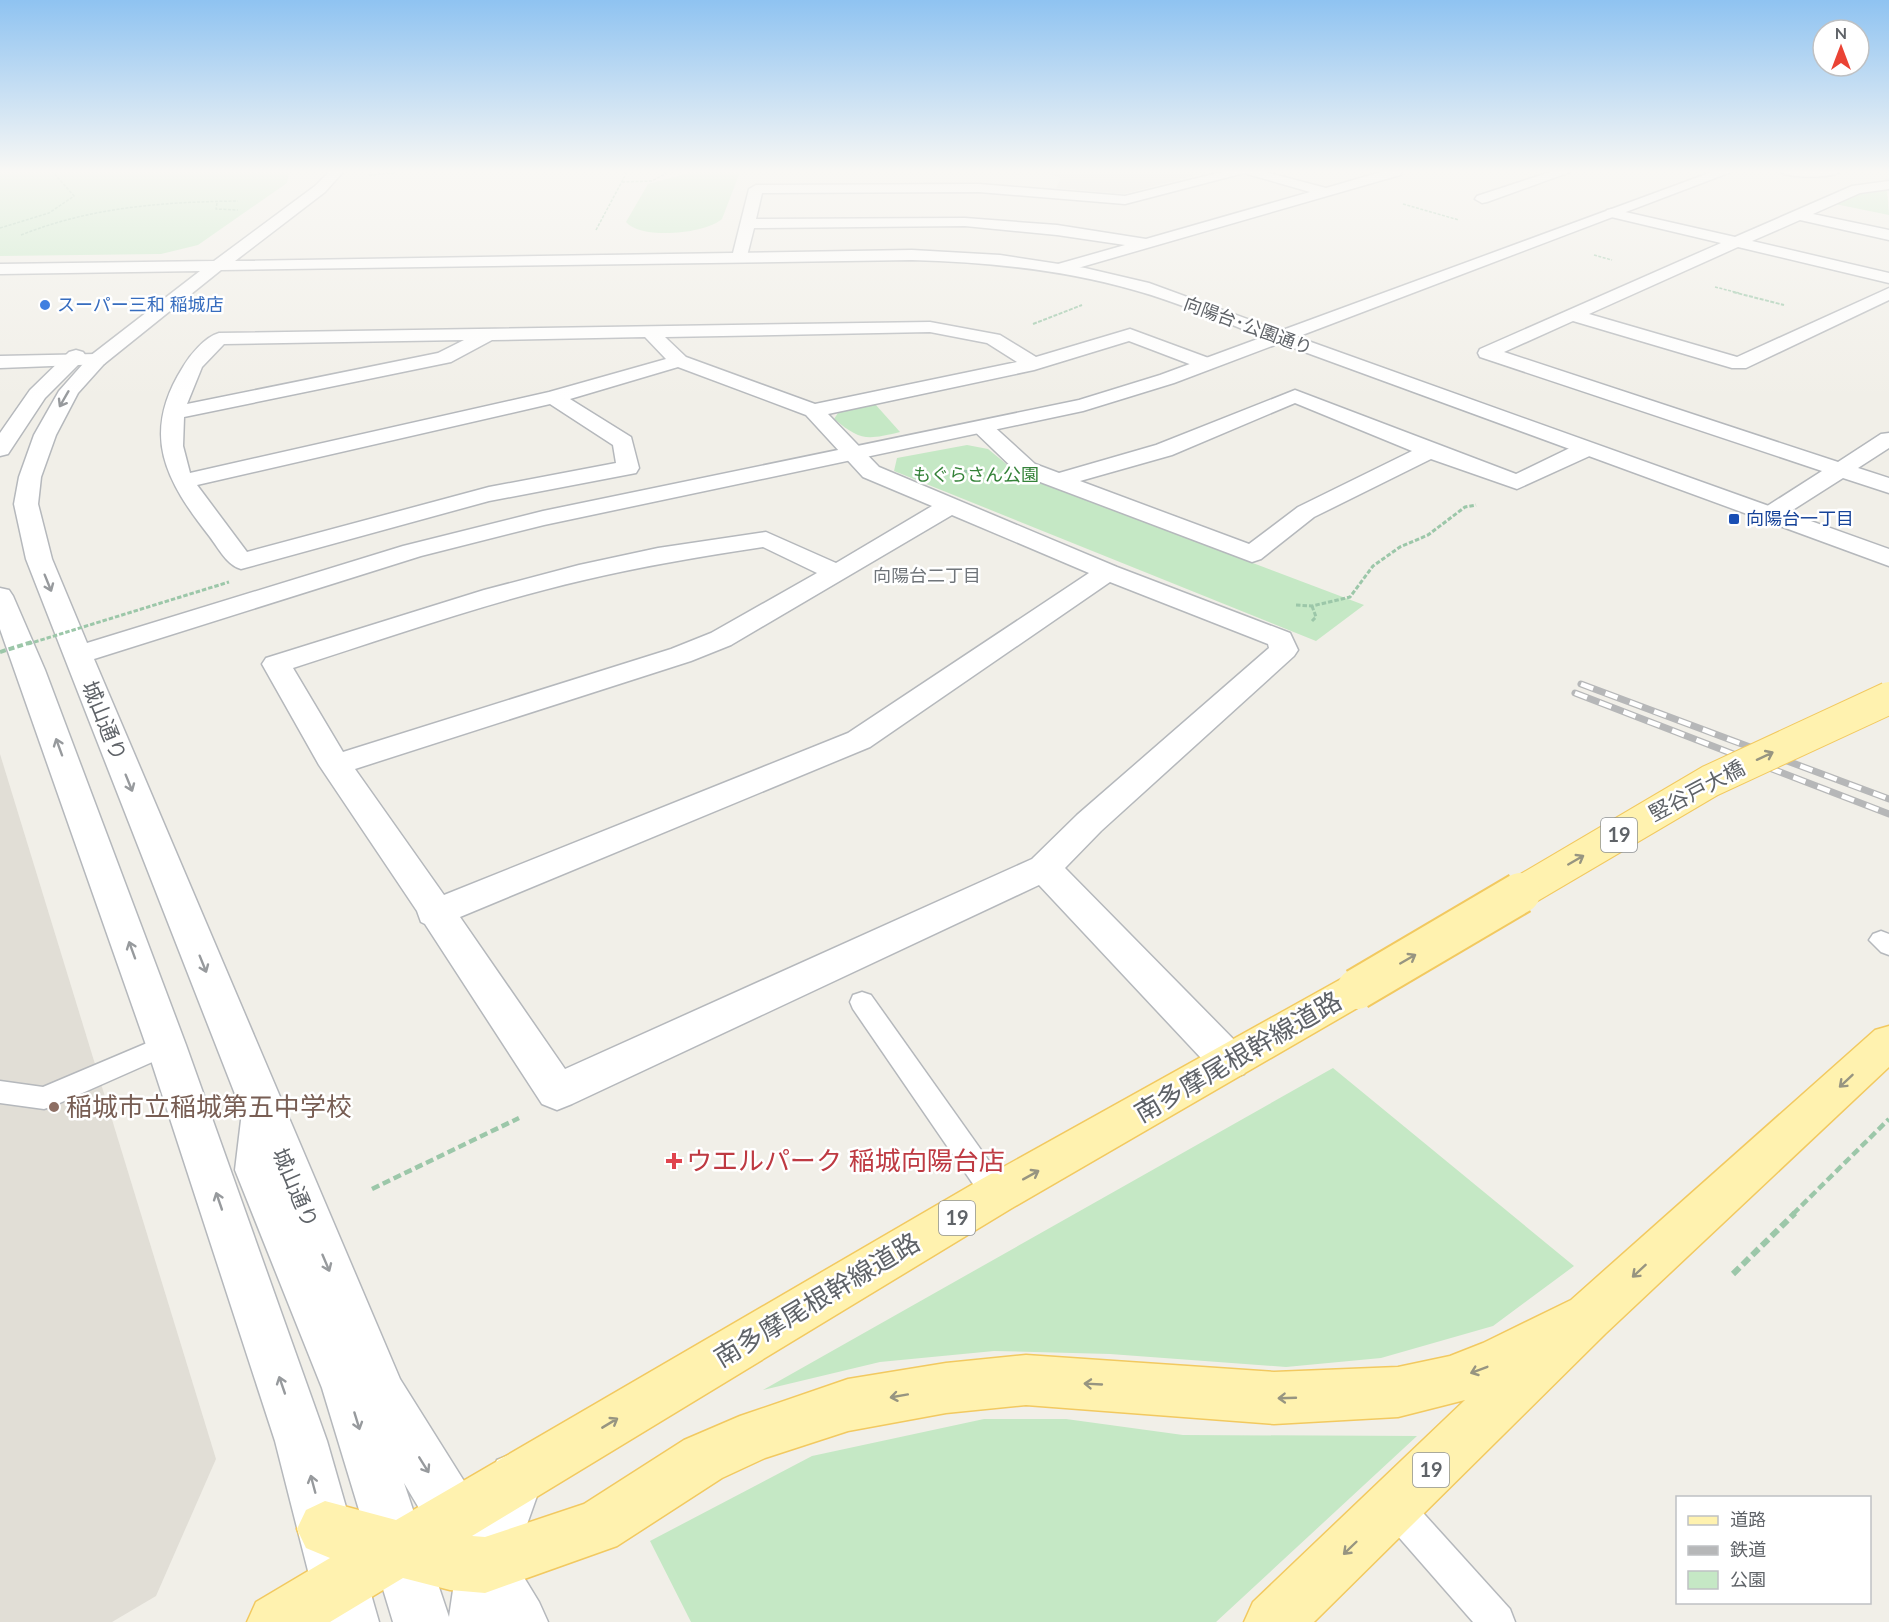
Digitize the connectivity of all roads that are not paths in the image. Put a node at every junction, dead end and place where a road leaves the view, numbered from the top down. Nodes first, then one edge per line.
1 (230, 248) edge
2 (234, 248) edge
3 (742, 248) edge
4 (1128, 248) edge
5 (1519, 248) edge
6 (1723, 248) edge
7 (1763, 248) edge
8 (740, 257) junction
9 (207, 266) junction
10 (1064, 267) junction
11 (0, 269) edge
12 (1885, 274) edge
13 (1889, 293) edge
14 (1571, 315) junction
15 (648, 330) junction
16 (492, 333) junction
17 (1279, 337) junction
18 (84, 360) junction
19 (679, 361) junction
20 (0, 362) edge
21 (1034, 364) junction
22 (1207, 364) junction
23 (553, 397) junction
24 (813, 411) junction
25 (174, 413) junction
26 (982, 428) junction
27 (1889, 439) edge
28 (0, 449) edge
29 (1586, 449) junction
30 (1430, 451) junction
31 (853, 454) junction
32 (1838, 469) junction
33 (186, 481) junction
34 (1056, 481) junction
35 (1889, 486) edge
36 (949, 506) junction
37 (1769, 515) junction
38 (1889, 558) edge
39 (1108, 572) junction
40 (837, 573) junction
41 (0, 596) edge
42 (78, 656) junction
43 (1889, 698) edge
44 (335, 765) junction
45 (1044, 868) junction
46 (434, 913) junction
47 (1357, 989) joint
48 (862, 1002) dead end
49 (1889, 1042) edge
50 (166, 1045) junction
51 (1230, 1062) junction
52 (0, 1092) edge
53 (262, 1109) junction
54 (996, 1194) junction
55 (1588, 1317) junction
56 (538, 1466) junction
57 (1394, 1506) junction
58 (455, 1515) junction
59 (325, 1529) junction
60 (398, 1549) junction
61 (344, 1603) edge
62 (499, 1605) edge
63 (418, 1612) edge
64 (276, 1622) edge
65 (1273, 1622) edge
66 (1497, 1622) edge

1 - 9 street, 城山通り
2 - 9 street, 城山通り
3 - 8 street
4 - 10 street
5 - 17 street
6 - 14 street
7 - 12 street
8 - 9 street, 向陽台･公園通り
8 - 10 street, 向陽台･公園通り
9 - 11 street, 向陽台･公園通り
9 - 18 street, 城山通り
10 - 17 street, 向陽台･公園通り
13 - 14 street
14 - 32 street
15 - 16 street
15 - 19 street
15 - 21 street
16 - 25 street
16 - 25 street
17 - 22 street
17 - 29 street, 向陽台･公園通り
18 - 20 street
18 - 28 street, 城山通り
18 -> 42 street, 城山通り
19 - 23 street
19 - 24 street
21 - 22 street
21 - 24 street
22 - 26 street
23 - 33 street
23 - 33 street
24 - 31 street
25 - 33 street
26 - 31 street
26 - 34 street
27 - 32 street
29 - 30 street
29 - 37 street, 向陽台･公園通り
30 - 34 street
30 - 34 street
31 - 36 street
31 - 42 street
32 - 35 street
32 - 37 street
36 - 39 street
36 - 40 street
37 - 38 street, 向陽台･公園通り
39 - 45 street
39 - 46 street
40 - 44 street
40 - 44 street
50 -> 41 street
42 -> 53 street, 城山通り
47 -> 43 main road, 竪谷戸大橋 / 19, bridge
44 - 46 street
45 - 46 street
45 - 51 street
47 - 51 main road, 南多摩尾根幹線道路 / 19
48 - 54 lane
49 -> 55 main road, 19
50 - 52 lane
59 -> 50 street
54 -> 51 main road, 南多摩尾根幹線道路 / 19
53 -> 58 street, 城山通り
53 -> 60 street
56 -> 54 main road, 南多摩尾根幹線道路 / 19
55 - 57 main road, 19
55 -> 62 main road
56 - 58 main road, 南多摩尾根幹線道路
56 - 62 street
57 -> 65 main road, 19
57 - 66 lane
58 - 60 main road, 南多摩尾根幹線道路
58 - 62 street, 城山通り
59 - 60 main road
59 - 61 street
60 - 61 main road, 南多摩尾根幹線道路
60 - 62 main road
60 - 63 street
61 - 64 main road, 南多摩尾根幹線道路

